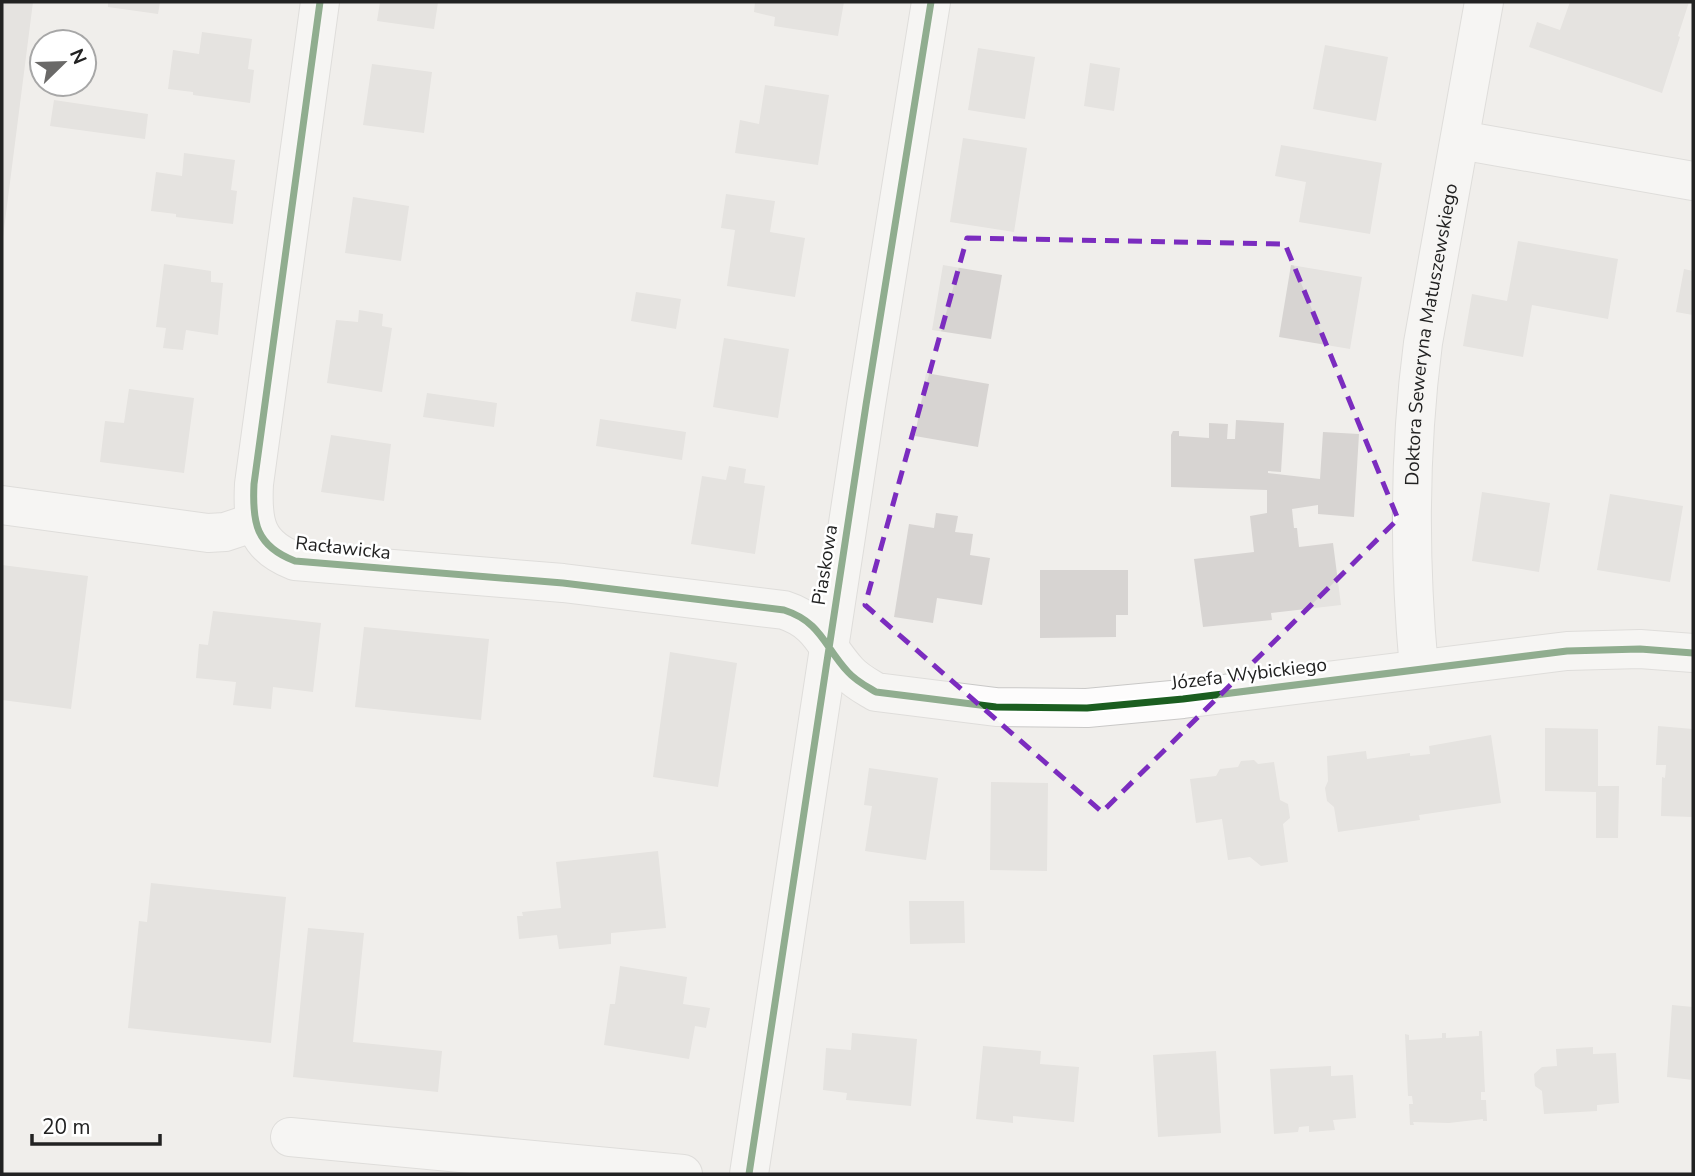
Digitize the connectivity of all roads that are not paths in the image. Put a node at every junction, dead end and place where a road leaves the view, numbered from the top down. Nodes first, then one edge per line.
1 (320, 2) edge
2 (931, 2) edge
3 (1484, 2) edge
4 (1460, 140) junction
5 (1693, 181) edge
6 (2, 506) edge
7 (255, 522) junction
8 (829, 645) junction
9 (1693, 653) edge
10 (1419, 669) junction
11 (290, 1137) dead end
12 (683, 1174) edge
13 (749, 1174) edge

1 - 7 street
2 - 8 street, Piaskowa
3 - 4 street, Doktora Seweryna Matuszewskiego
4 - 5 street
4 - 10 street, Doktora Seweryna Matuszewskiego
6 - 7 street
7 - 8 street, Racławicka
8 - 10 street, Józefa Wybickiego
8 - 13 street, Piaskowa
9 - 10 street, Józefa Wybickiego
11 - 12 street

